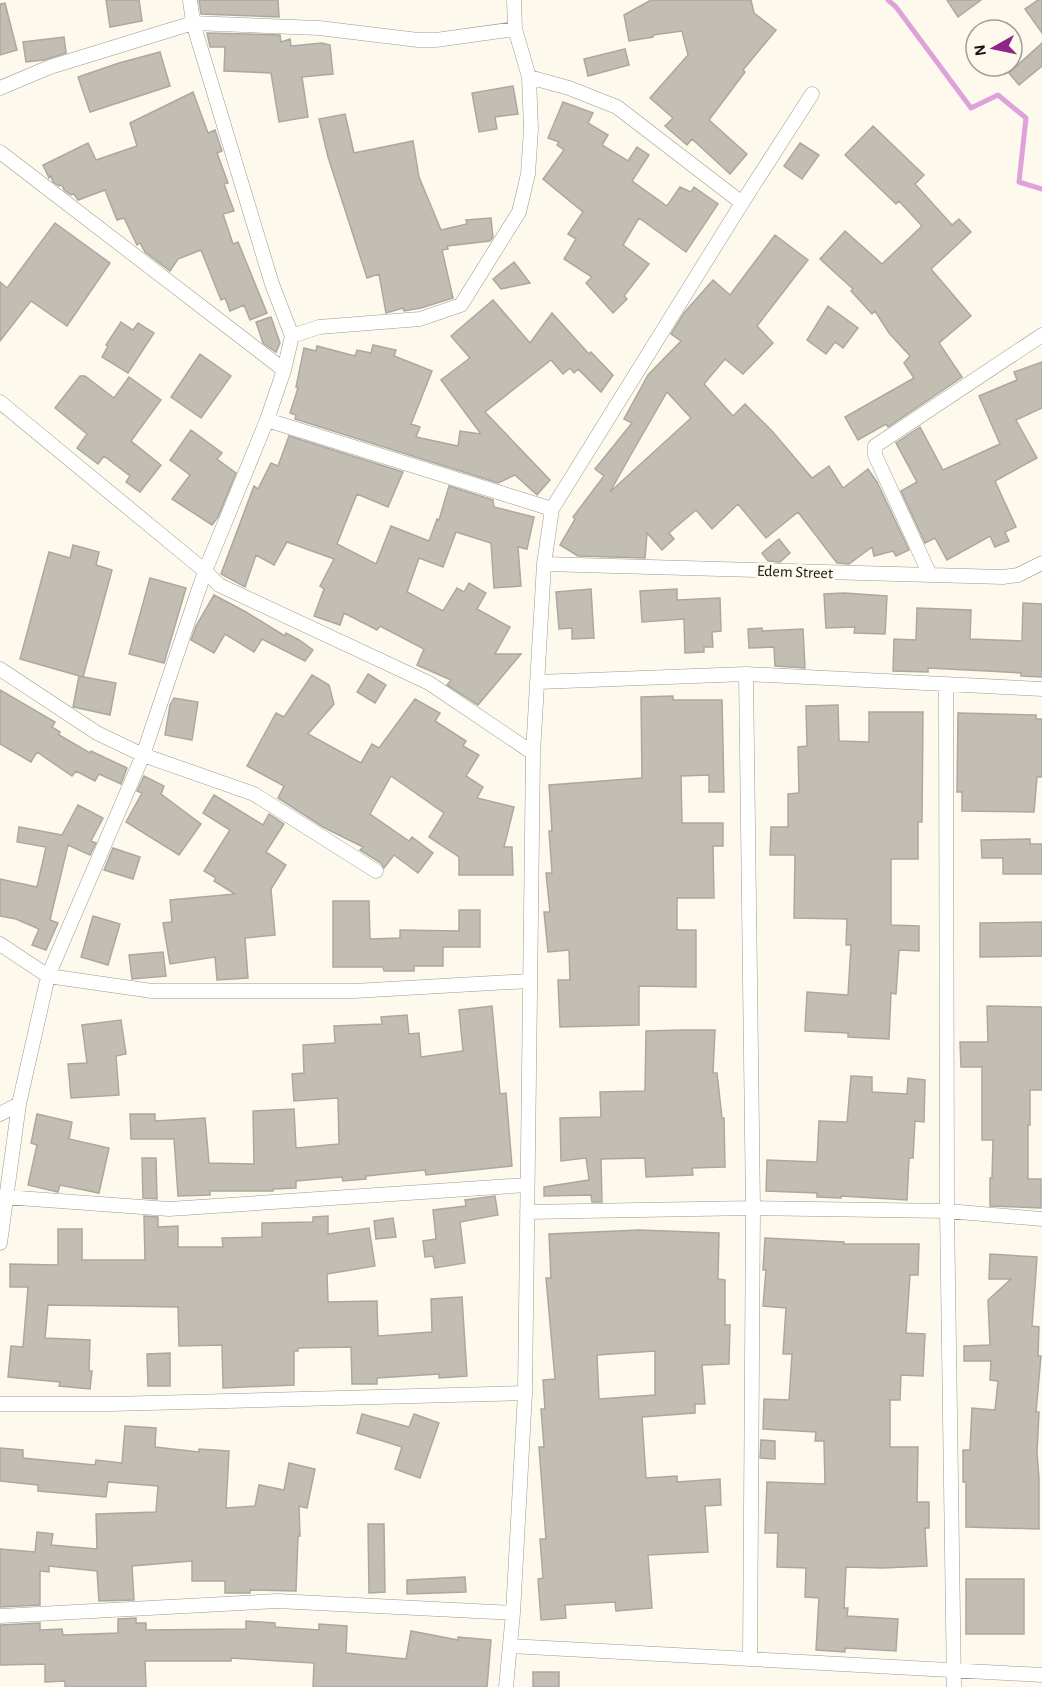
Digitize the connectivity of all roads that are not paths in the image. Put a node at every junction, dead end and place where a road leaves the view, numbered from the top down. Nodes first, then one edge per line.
1 (190, 0) edge
2 (514, 0) edge
3 (194, 24) junction
4 (514, 28) junction
5 (529, 77) junction
6 (0, 88) edge
7 (812, 94) dead end
8 (0, 152) edge
9 (742, 203) junction
10 (1042, 335) edge
11 (292, 336) junction
12 (284, 370) junction
13 (0, 402) edge
14 (267, 420) junction
15 (552, 509) junction
16 (1042, 563) edge
17 (544, 564) junction
18 (205, 571) junction
19 (930, 575) junction
20 (0, 669) edge
21 (747, 674) junction
22 (538, 682) junction
23 (946, 685) junction
24 (1042, 689) edge
25 (533, 753) junction
26 (143, 755) junction
27 (376, 871) dead end
28 (0, 944) edge
29 (48, 976) junction
30 (529, 981) junction
31 (19, 1104) junction
32 (0, 1114) edge
33 (527, 1185) junction
34 (5, 1197) junction
35 (753, 1208) junction
36 (947, 1211) junction
37 (527, 1212) junction
38 (1042, 1219) edge
39 (0, 1243) edge
40 (525, 1393) junction
41 (0, 1404) edge
42 (513, 1613) junction
43 (0, 1616) edge
44 (510, 1646) junction
45 (750, 1659) junction
46 (953, 1671) junction
47 (1042, 1675) edge
48 (506, 1687) edge
49 (954, 1687) edge

1 - 3 street
2 - 4 street
3 - 4 street
3 - 6 street
3 - 11 street
4 - 5 street
5 - 9 street
5 - 11 street
7 - 9 street
8 - 12 street
9 - 15 street
10 - 19 street
11 - 12 street
12 - 14 street
13 - 18 street
14 - 15 street
14 - 18 street
15 - 17 street
16 - 19 street, Edem Street
17 - 19 street, Edem Street
17 - 22 street
18 - 25 street
18 - 26 street
20 - 26 street
21 - 22 street
21 - 23 street
21 - 35 street
22 - 25 street
23 - 24 street
23 - 36 street
25 - 30 street
26 - 27 street
26 - 29 street
28 - 29 street
29 - 30 street
29 - 31 street
30 - 33 street
31 - 32 street
31 - 34 street
33 - 34 street
33 - 37 street
34 - 39 street
35 - 36 street
35 - 37 street
35 - 45 street
36 - 38 street
36 - 46 street
37 - 40 street
40 - 41 street
40 - 42 street
42 - 43 street
42 - 44 street
44 - 45 street
44 - 48 street
45 - 46 street
46 - 47 street
46 - 49 street

